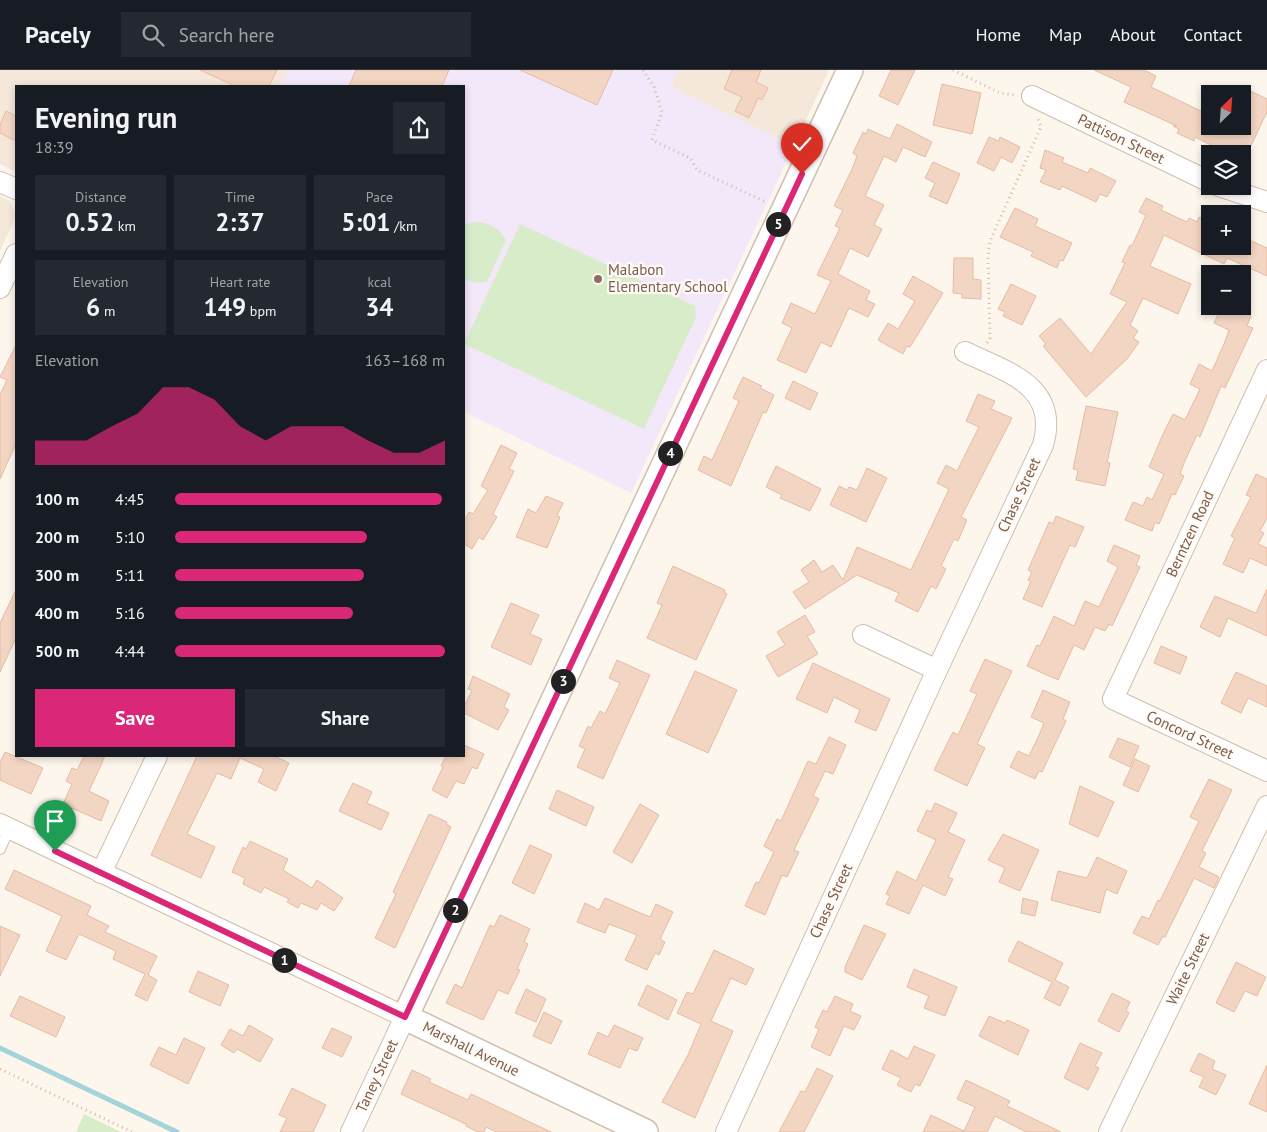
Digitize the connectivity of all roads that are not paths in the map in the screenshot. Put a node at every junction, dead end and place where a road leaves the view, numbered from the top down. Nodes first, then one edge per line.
1 (850, 70) edge
2 (1032, 96) road end
3 (1201, 178) edge
4 (0, 182) edge
5 (15, 190) edge
6 (1251, 194) edge
7 (1265, 197) edge
8 (15, 256) edge
9 (0, 288) edge
10 (965, 352) road end
11 (1267, 370) edge
12 (863, 635) dead end
13 (937, 670) junction
14 (1113, 699) joint
15 (157, 757) edge
16 (1267, 771) edge
17 (1267, 806) edge
18 (5, 826) edge
19 (0, 849) edge
20 (101, 873) junction
21 (405, 1017) junction
22 (351, 1132) edge
23 (645, 1132) edge
24 (726, 1132) edge
25 (1109, 1132) edge

1 - 21 street, Taney Street
2 - 3 street, Pattison Street
4 - 5 street
6 - 7 street
8 - 9 street
10 - 13 street, Chase Street
11 - 14 street, Berntzen Road
12 - 13 street
13 - 24 street, Chase Street
14 - 16 street, Concord Street
15 - 20 street
17 - 25 street, Waite Street
18 - 19 lane
18 - 20 street, Marshall Avenue
20 - 21 street, Marshall Avenue
21 - 22 street, Taney Street
21 - 23 street, Marshall Avenue

